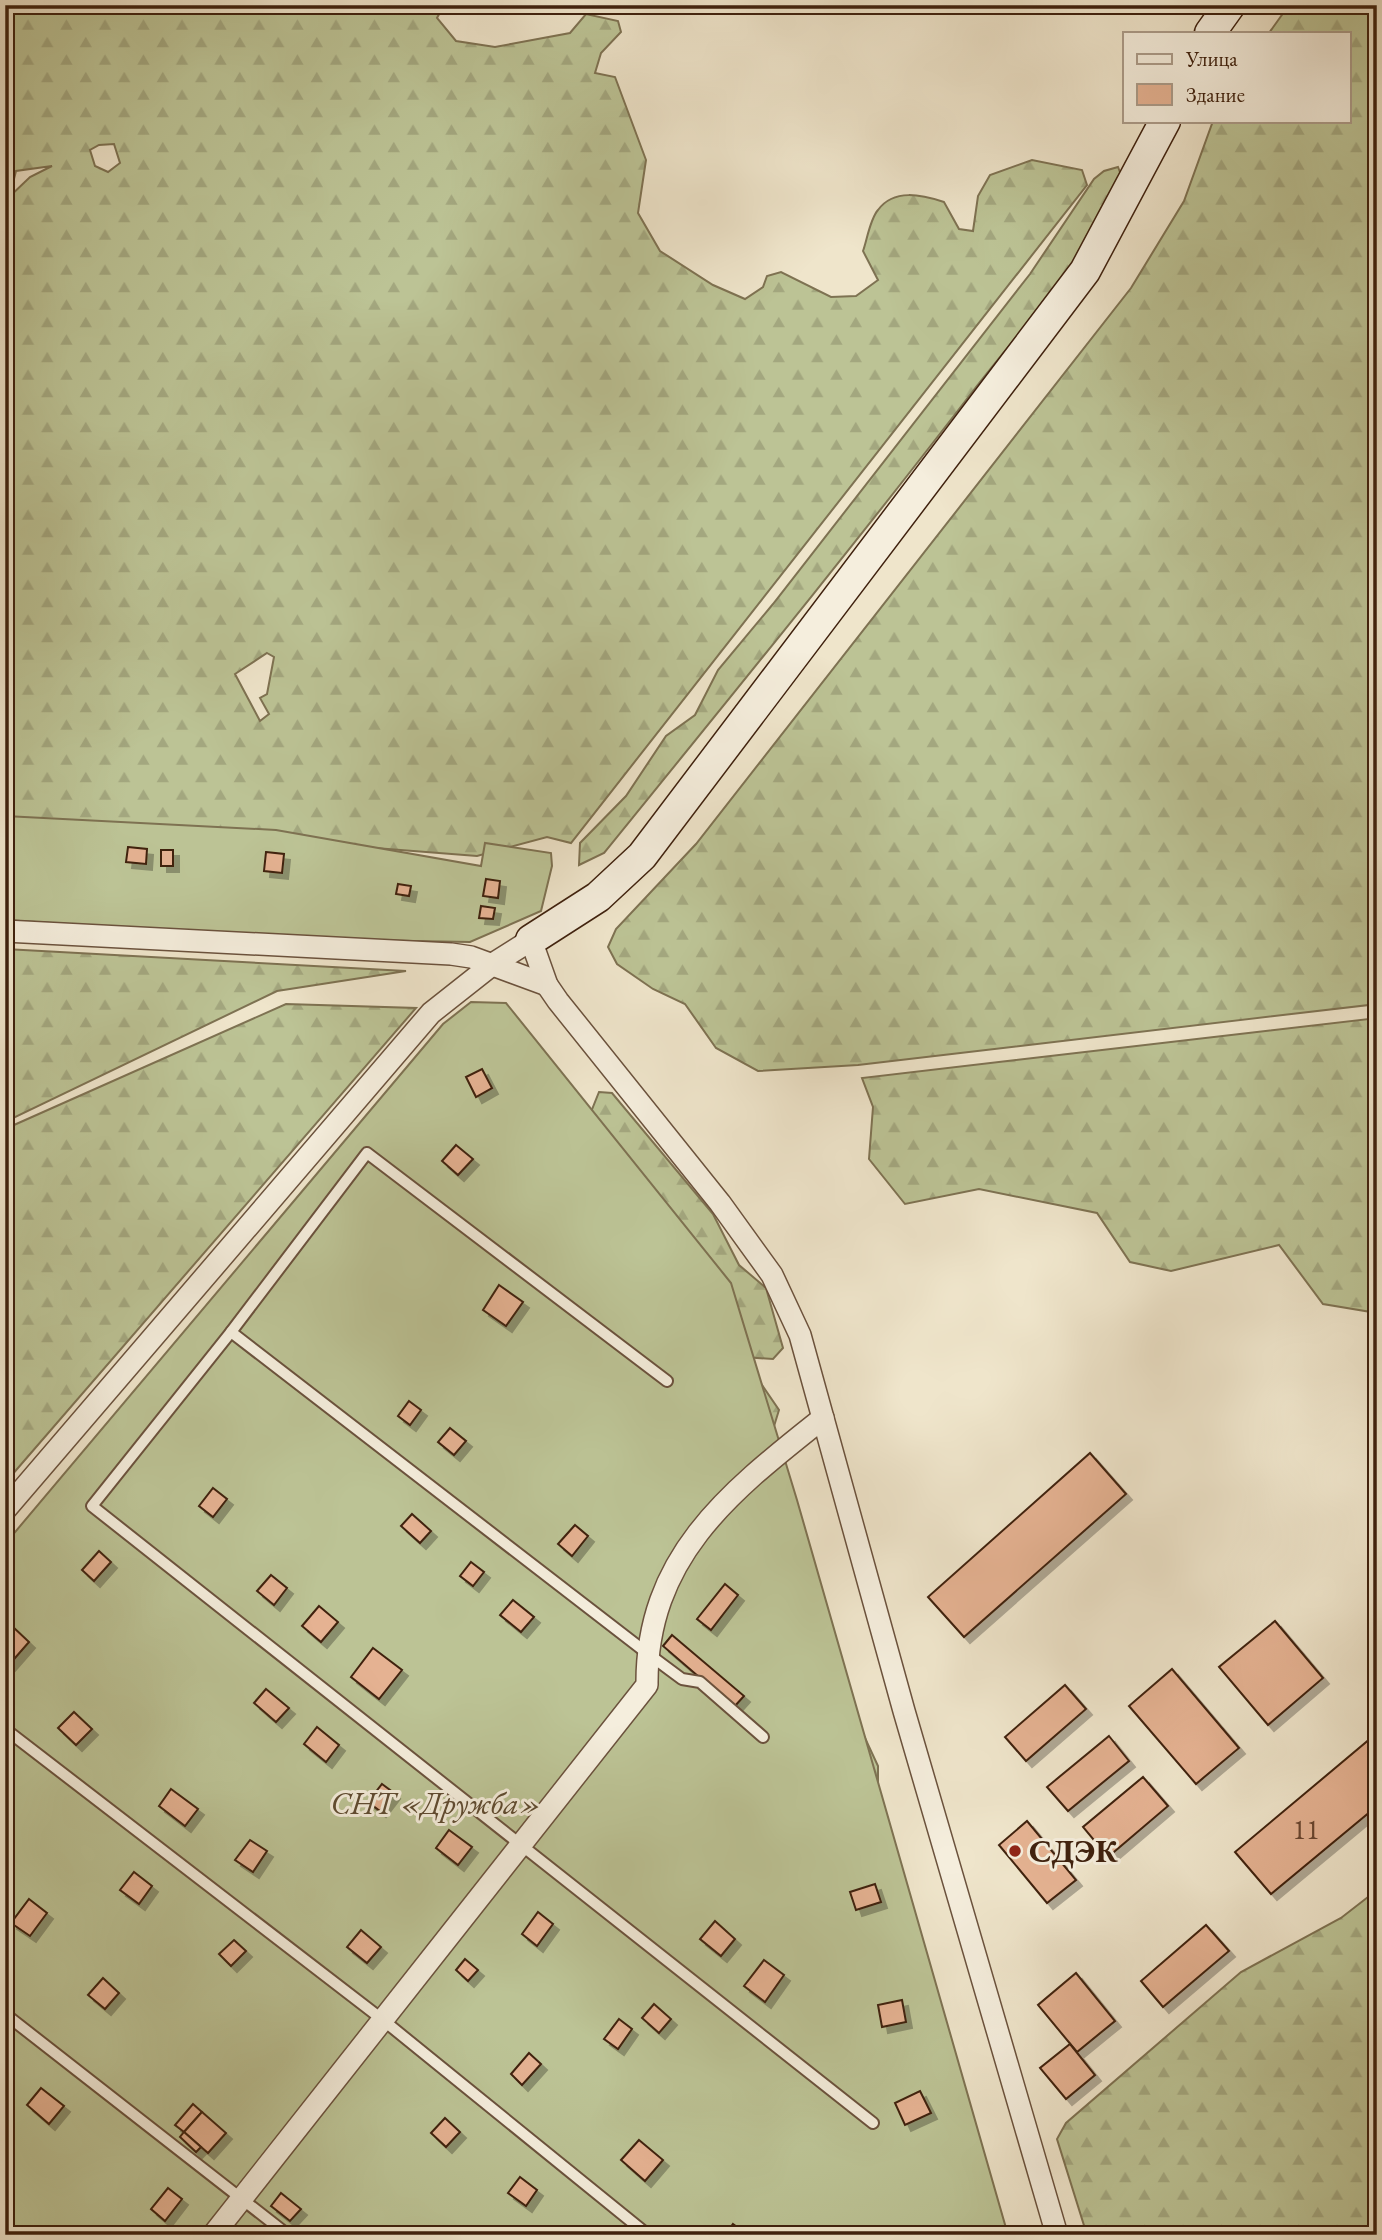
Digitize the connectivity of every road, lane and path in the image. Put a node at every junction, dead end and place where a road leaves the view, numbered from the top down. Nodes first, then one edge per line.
1 (1230, 5) edge
2 (1211, 32) edge
3 (1164, 122) edge
4 (5, 930) edge
5 (531, 940) junction
6 (493, 964) junction
7 (547, 985) junction
8 (231, 1332) junction
9 (667, 1381) dead end
10 (824, 1418) junction
11 (5, 1510) edge
12 (647, 1653) junction
13 (5, 1729) edge
14 (763, 1737) dead end
15 (521, 1845) junction
16 (5, 2014) edge
17 (383, 2020) junction
18 (873, 2123) dead end
19 (242, 2199) junction
20 (213, 2235) edge
21 (288, 2235) edge
22 (648, 2235) edge
23 (1057, 2235) edge

1 - 2 street
3 - 5 street
4 - 6 street
5 - 6 street
5 - 7 street
6 - 7 street
6 - 11 street
7 - 10 street
8 - 9 lane
8 - 12 lane
8 - 15 lane
10 - 12 street
10 - 23 street
12 - 14 lane
12 - 15 street
13 - 17 lane
15 - 17 street
15 - 18 lane
16 - 19 lane
17 - 19 street
17 - 22 lane
19 - 20 street
19 - 21 lane

